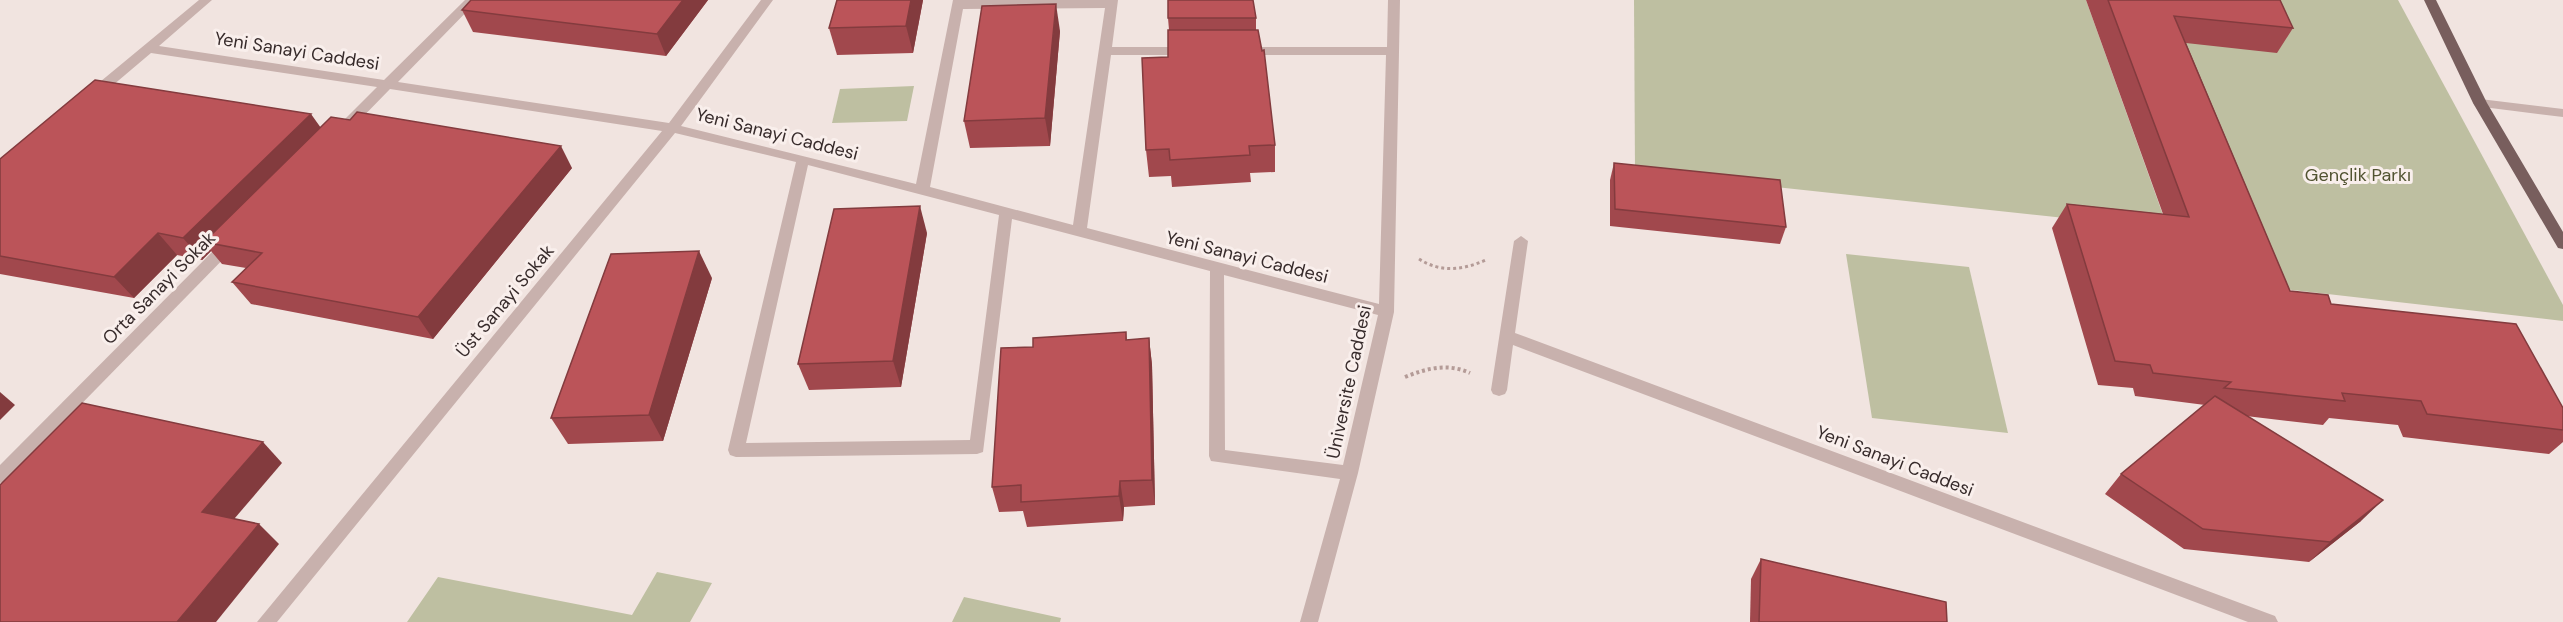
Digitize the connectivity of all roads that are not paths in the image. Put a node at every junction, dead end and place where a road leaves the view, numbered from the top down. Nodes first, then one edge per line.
1 (206, 0) edge
2 (472, 0) edge
3 (767, 0) edge
4 (1394, 0) edge
5 (2430, 0) edge
6 (958, 2) edge
7 (1111, 2) edge
8 (147, 48) junction
9 (1105, 51) junction
10 (1200, 51) edge
11 (1236, 51) edge
12 (1392, 51) junction
13 (387, 85) junction
14 (87, 100) edge
15 (2480, 103) junction
16 (2563, 113) edge
17 (672, 128) junction
18 (337, 136) edge
19 (803, 159) junction
20 (922, 191) junction
21 (1005, 213) junction
22 (244, 229) edge
23 (1078, 233) junction
24 (1521, 241) road end
25 (2563, 244) edge
26 (1217, 270) junction
27 (1386, 312) junction
28 (1507, 336) junction
29 (1499, 390) road end
30 (1350, 473) junction
31 (0, 476) edge
32 (266, 622) edge
33 (1309, 622) edge
34 (2269, 622) edge

1 - 8 street
2 - 13 street
3 - 17 street, Üst Sanayi Sokak
4 - 12 street, Üniversite Caddesi
5 - 15 main road
6 - 7 street
6 - 20 street
7 - 9 street
8 - 13 street, Yeni Sanayi Caddesi
8 - 14 street
9 - 10 street
9 - 23 street
11 - 12 street
12 - 27 street, Üniversite Caddesi
13 - 17 street, Yeni Sanayi Caddesi
13 - 18 street
15 - 16 street
15 - 25 main road
17 - 19 street, Yeni Sanayi Caddesi
17 - 32 street, Üst Sanayi Sokak
19 - 20 street, Yeni Sanayi Caddesi
19 - 21 street
20 - 21 street, Yeni Sanayi Caddesi
21 - 23 street, Yeni Sanayi Caddesi
22 - 31 street, Orta Sanayi Sokak
23 - 26 street, Yeni Sanayi Caddesi
24 - 28 street
26 - 27 street, Yeni Sanayi Caddesi
26 - 30 street
27 - 30 street, Üniversite Caddesi
28 - 29 street
28 - 34 street, Yeni Sanayi Caddesi
30 - 33 street, Üniversite Caddesi

